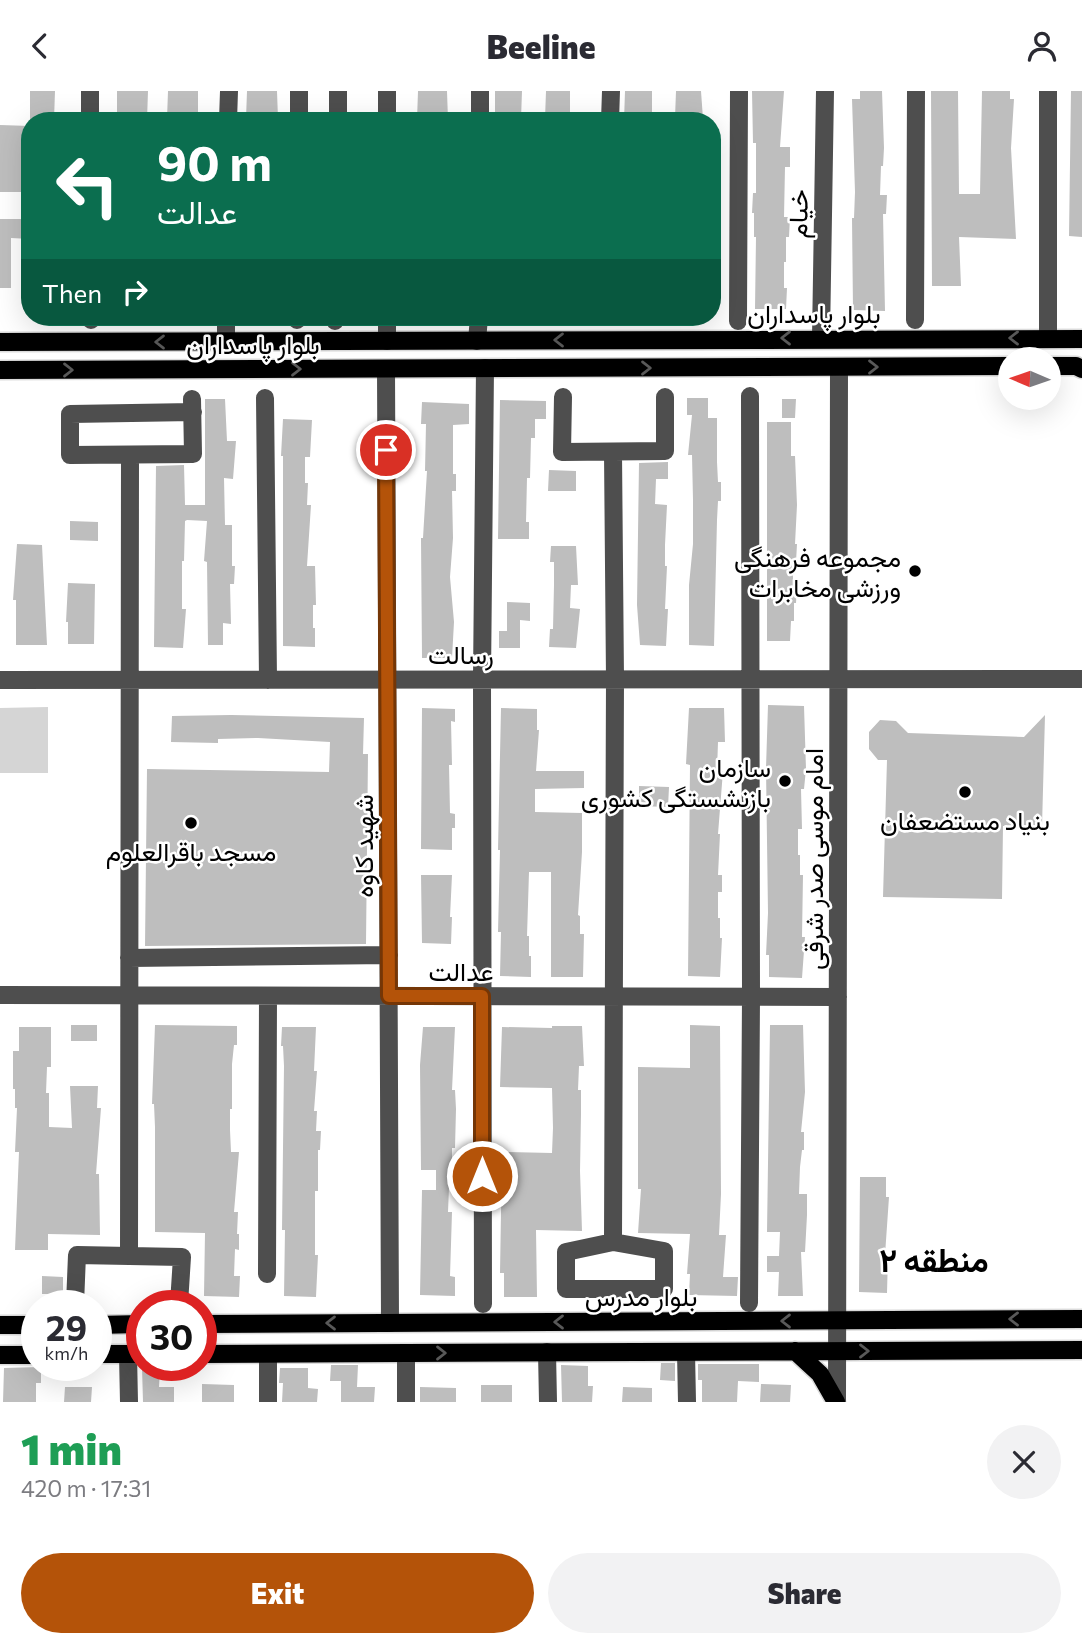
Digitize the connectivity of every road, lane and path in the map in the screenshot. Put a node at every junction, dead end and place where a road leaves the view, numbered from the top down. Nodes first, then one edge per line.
1 (90, 91) edge
2 (229, 91) edge
3 (299, 91) edge
4 (338, 91) edge
5 (387, 91) edge
6 (480, 91) edge
7 (611, 91) edge
8 (740, 91) edge
9 (825, 91) edge
10 (916, 91) edge
11 (1048, 91) edge
12 (90, 112) edge
13 (228, 112) edge
14 (299, 112) edge
15 (338, 112) edge
16 (387, 112) edge
17 (480, 112) edge
18 (610, 112) edge
19 (915, 320) dead end
20 (738, 321) dead end
21 (226, 326) edge
22 (387, 326) edge
23 (478, 326) edge
24 (821, 338) junction
25 (1048, 338) junction
26 (1082, 339) edge
27 (226, 341) junction
28 (387, 341) junction
29 (477, 341) junction
30 (0, 342) edge
31 (998, 366) edge
32 (1061, 366) edge
33 (839, 367) junction
34 (485, 368) junction
35 (386, 369) junction
36 (1082, 369) edge
37 (0, 370) edge
38 (563, 397) dead end
39 (665, 397) dead end
40 (750, 397) dead end
41 (265, 398) dead end
42 (613, 451) junction
43 (130, 455) junction
44 (838, 678) junction
45 (387, 679) junction
46 (482, 679) junction
47 (615, 679) junction
48 (750, 679) junction
49 (1082, 679) edge
50 (0, 680) edge
51 (129, 680) junction
52 (268, 680) junction
53 (389, 955) junction
54 (129, 958) junction
55 (0, 995) edge
56 (129, 996) junction
57 (268, 996) junction
58 (389, 996) junction
59 (482, 996) junction
60 (615, 996) junction
61 (751, 996) junction
62 (838, 997) junction
63 (612, 1242) junction
64 (129, 1255) junction
65 (267, 1274) dead end
66 (76, 1290) edge
67 (180, 1290) edge
68 (749, 1303) dead end
69 (483, 1304) dead end
70 (1082, 1319) edge
71 (837, 1320) junction
72 (390, 1323) junction
73 (217, 1324) edge
74 (0, 1325) edge
75 (21, 1325) edge
76 (1082, 1350) edge
77 (795, 1351) junction
78 (837, 1351) junction
79 (547, 1352) junction
80 (686, 1352) junction
81 (406, 1353) junction
82 (217, 1354) edge
83 (268, 1354) junction
84 (0, 1355) edge
85 (21, 1355) edge
86 (132, 1381) edge
87 (129, 1402) edge
88 (268, 1402) edge
89 (406, 1402) edge
90 (548, 1402) edge
91 (687, 1402) edge
92 (836, 1402) edge

1 - 12 street
2 - 13 street
3 - 14 street
4 - 15 street
5 - 16 street
6 - 17 street
7 - 18 street
8 - 20 street
9 - 24 street, خیام
10 - 19 street
11 - 25 street
21 - 27 street
22 - 28 street
23 - 29 street
25 -> 24 main road, بلوار پاسداران
24 -> 29 main road, بلوار پاسداران
25 - 26 main road, بلوار پاسداران
27 - 28 main road, بلوار پاسداران
27 -> 30 main road, بلوار پاسداران
28 - 29 main road, بلوار پاسداران
33 -> 31 main road, بلوار پاسداران
32 - 36 main road
34 -> 33 main road, بلوار پاسداران
33 - 44 street, امام موسی صدر شرقی
34 - 35 main road, بلوار پاسداران
34 - 46 street
37 -> 35 main road, بلوار پاسداران
35 - 45 street, شهید کاوه
38 - 42 street
39 - 42 street
40 - 48 street
41 - 52 street
42 - 47 street
43 - 43 street
43 - 51 street
44 - 48 street, رسالت
44 - 49 street, رسالت
44 - 62 street, امام موسی صدر شرقی
45 - 46 street, رسالت
45 - 52 street, رسالت
45 - 53 street, شهید کاوه
46 - 47 street, رسالت
46 - 59 street
47 - 48 street, رسالت
47 - 60 street
48 - 61 street
50 - 51 street, رسالت
51 - 52 street, رسالت
51 - 54 street
53 - 54 street
53 - 58 street, شهید کاوه
54 - 56 street
55 - 56 street, عدالت
56 - 57 street, عدالت
56 - 64 street
57 - 58 street, عدالت
57 - 65 street
58 - 59 street, عدالت
58 - 72 street, شهید کاوه
59 - 60 street, عدالت
59 - 69 street
60 - 61 street, عدالت
60 - 63 street
61 - 62 street, عدالت
61 - 68 street
62 - 71 street, امام موسی صدر شرقی
63 - 63 street
64 - 66 street
64 - 67 street
70 -> 71 main road, بلوار مدرس
71 -> 72 main road, بلوار مدرس
71 - 78 street, امام موسی صدر شرقی
72 -> 73 main road, بلوار مدرس
74 - 75 main road
78 -> 76 main road
77 - 78 main road
77 - 80 main road
77 - 92 main road
78 - 92 street, امام موسی صدر شرقی
79 - 80 main road
81 -> 79 main road
79 - 90 street
80 - 91 street
81 - 83 main road
81 - 89 street
82 - 83 main road
83 - 88 street
84 - 85 main road
86 - 87 street

